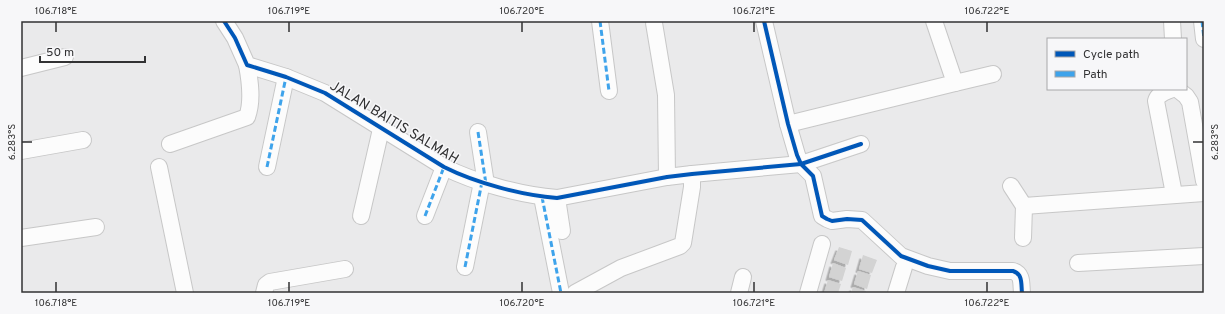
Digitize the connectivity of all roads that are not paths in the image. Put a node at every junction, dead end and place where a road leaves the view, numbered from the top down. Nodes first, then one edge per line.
1 (224, 21) edge
2 (600, 21) edge
3 (764, 21) edge
4 (934, 21) edge
5 (1172, 21) edge
6 (1202, 21) edge
7 (654, 23) dead end
8 (1173, 38) edge
9 (1204, 39) edge
10 (64, 57) dead end
11 (247, 65) junction
12 (21, 68) edge
13 (993, 74) dead end
14 (286, 77) junction
15 (954, 83) junction
16 (1170, 90) edge
17 (1178, 90) edge
18 (609, 91) dead end
19 (788, 124) junction
20 (381, 129) junction
21 (478, 132) dead end
22 (83, 140) dead end
23 (170, 144) dead end
24 (860, 144) dead end
25 (21, 151) edge
26 (801, 164) junction
27 (159, 167) dead end
28 (266, 167) dead end
29 (444, 167) junction
30 (692, 174) junction
31 (667, 177) junction
32 (1204, 181) edge
33 (484, 183) junction
34 (1011, 186) dead end
35 (1204, 193) edge
36 (1174, 194) junction
37 (549, 197) junction
38 (1024, 206) junction
39 (361, 216) dead end
40 (425, 216) dead end
41 (96, 227) dead end
42 (562, 230) dead end
43 (21, 238) edge
44 (1023, 238) dead end
45 (822, 244) dead end
46 (1204, 256) edge
47 (1078, 263) dead end
48 (464, 268) dead end
49 (904, 268) dead end
50 (345, 269) dead end
51 (743, 278) dead end
52 (186, 293) edge
53 (264, 293) edge
54 (561, 293) edge
55 (575, 293) edge
56 (738, 293) edge
57 (808, 293) edge
58 (896, 293) edge
59 (1022, 293) edge

1 - 11 street
2 - 18 street
3 - 19 street
4 - 15 street
5 - 8 street
6 - 9 street
7 - 31 street
10 - 12 street
11 - 14 street, JALAN BAITIS SALMAH
11 - 23 street
13 - 15 street
14 - 20 street, JALAN BAITIS SALMAH
14 - 28 street
15 - 19 street
16 - 36 street
17 - 32 street
19 - 26 street
20 - 29 street, JALAN BAITIS SALMAH
20 - 39 street
21 - 33 street
22 - 25 street
24 - 26 street
26 - 30 street
26 - 59 street
27 - 52 street
29 - 33 street, JALAN BAITIS SALMAH
29 - 40 street
30 - 31 street
30 - 55 street
31 - 37 street
33 - 37 street, JALAN BAITIS SALMAH
33 - 48 street
34 - 38 street
35 - 36 street
36 - 38 street
37 - 42 street
37 - 54 street
38 - 44 street
41 - 43 street
45 - 57 street
46 - 47 street
49 - 58 street
50 - 53 street
51 - 56 street

